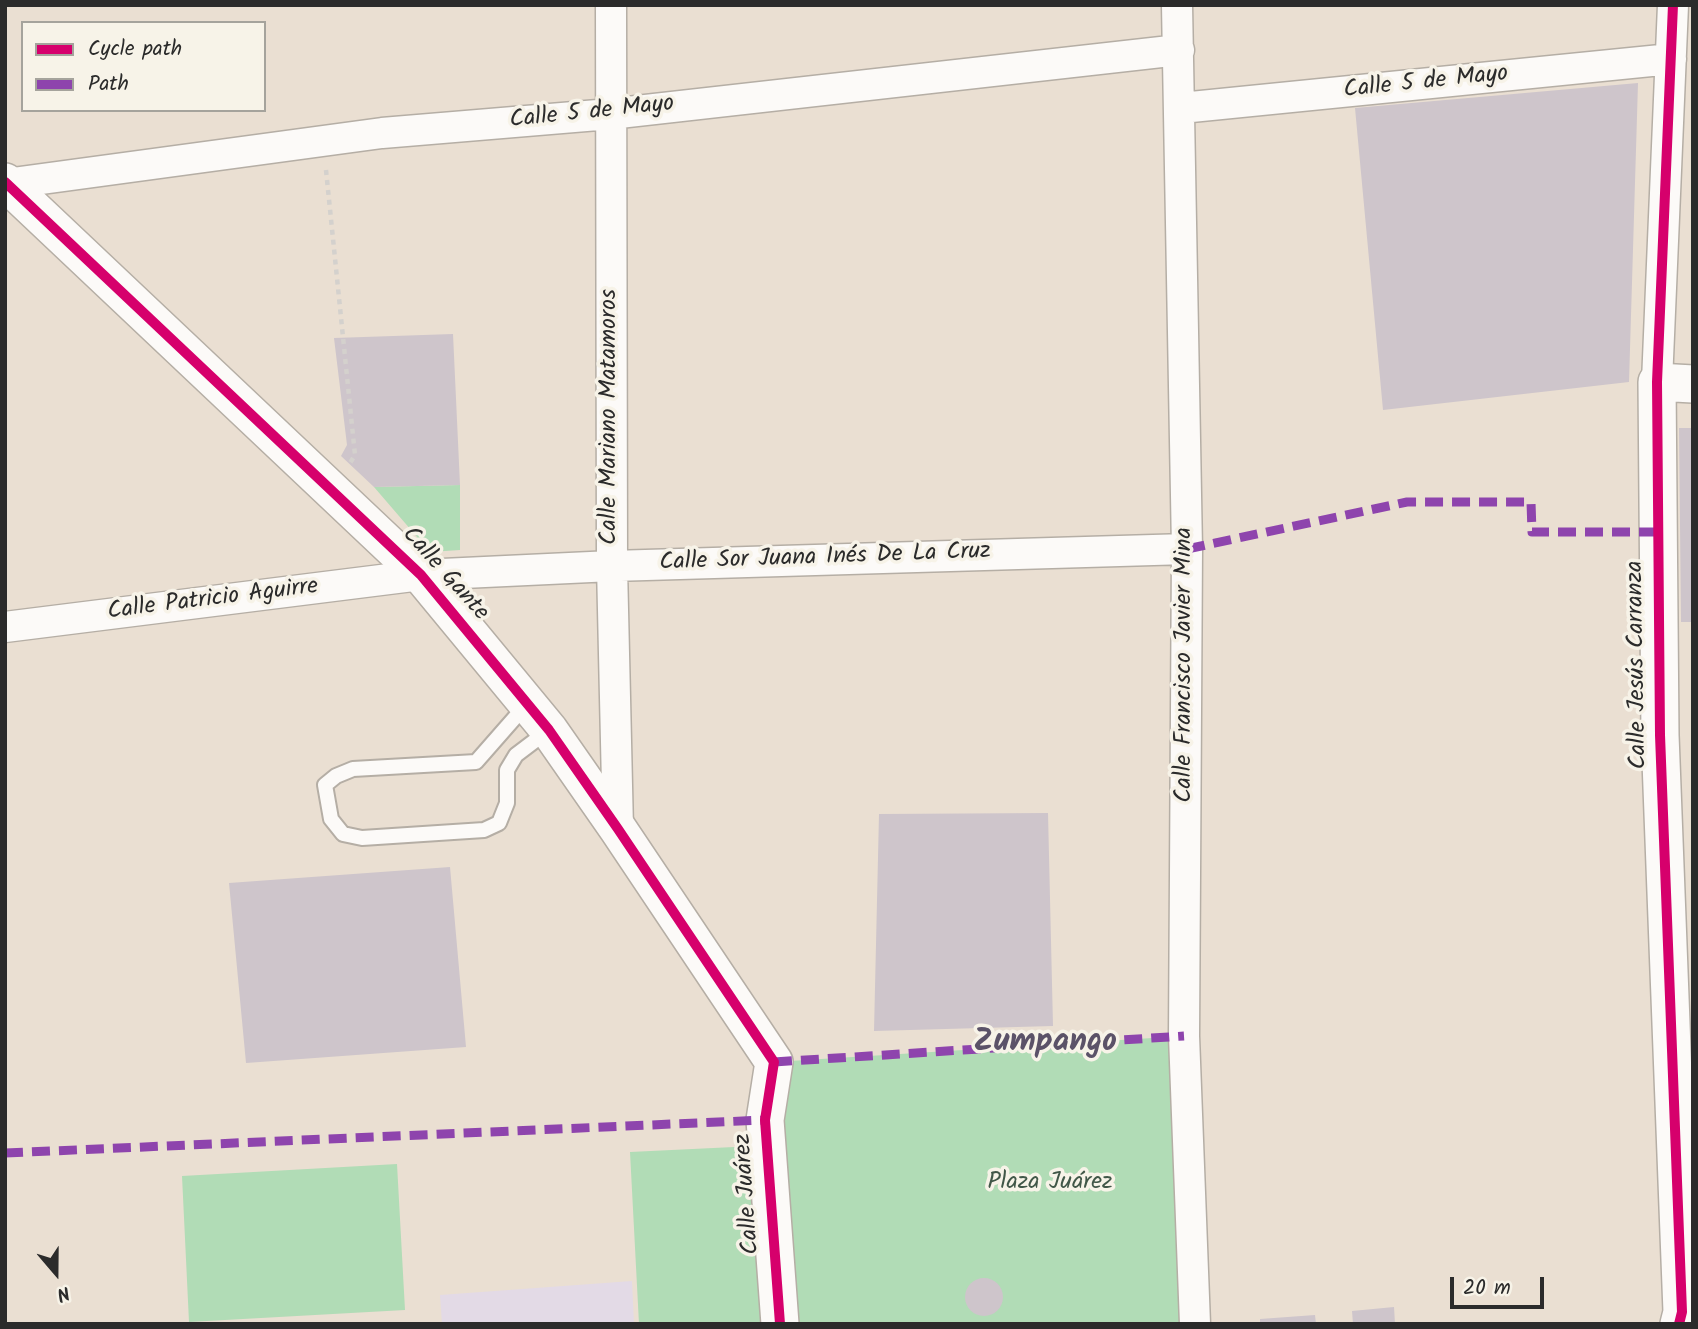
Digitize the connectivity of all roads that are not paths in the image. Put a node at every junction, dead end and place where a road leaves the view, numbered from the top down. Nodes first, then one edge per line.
1 (611, 5) edge
2 (1177, 5) edge
3 (1674, 5) edge
4 (1179, 50) junction
5 (1671, 59) junction
6 (1181, 108) junction
7 (610, 114) junction
8 (6, 183) edge
9 (1675, 383) edge
10 (1187, 549) junction
11 (612, 565) junction
12 (421, 575) junction
13 (5, 627) edge
14 (538, 717) junction
15 (618, 829) junction
16 (774, 1062) joint
17 (780, 1324) edge
18 (1195, 1324) edge
19 (1679, 1324) edge

1 - 7 street, Calle Mariano Matamoros
2 - 4 street, Calle Francisco Javier Mina
3 - 5 street, Calle Jesús Carranza
4 - 6 street, Calle Francisco Javier Mina
4 - 7 street, Calle 5 de Mayo
5 - 6 street, Calle 5 de Mayo
5 - 9 street, Calle Jesús Carranza
6 - 10 street, Calle Francisco Javier Mina
7 - 8 street, Calle 5 de Mayo
7 - 11 street, Calle Mariano Matamoros
8 - 12 street, Calle Gante
9 - 19 street, Calle Jesús Carranza
10 - 11 street, Calle Sor Juana Inés De La Cruz
10 - 18 street, Calle Francisco Javier Mina
11 - 12 street, Calle Sor Juana Inés De La Cruz
11 - 15 street, Calle Mariano Matamoros
12 - 13 street, Calle Patricio Aguirre
12 - 14 street, Calle Gante
14 - 14 lane
14 - 15 street, Calle Gante
15 - 16 street, Calle Gante
16 - 17 street, Calle Juárez

